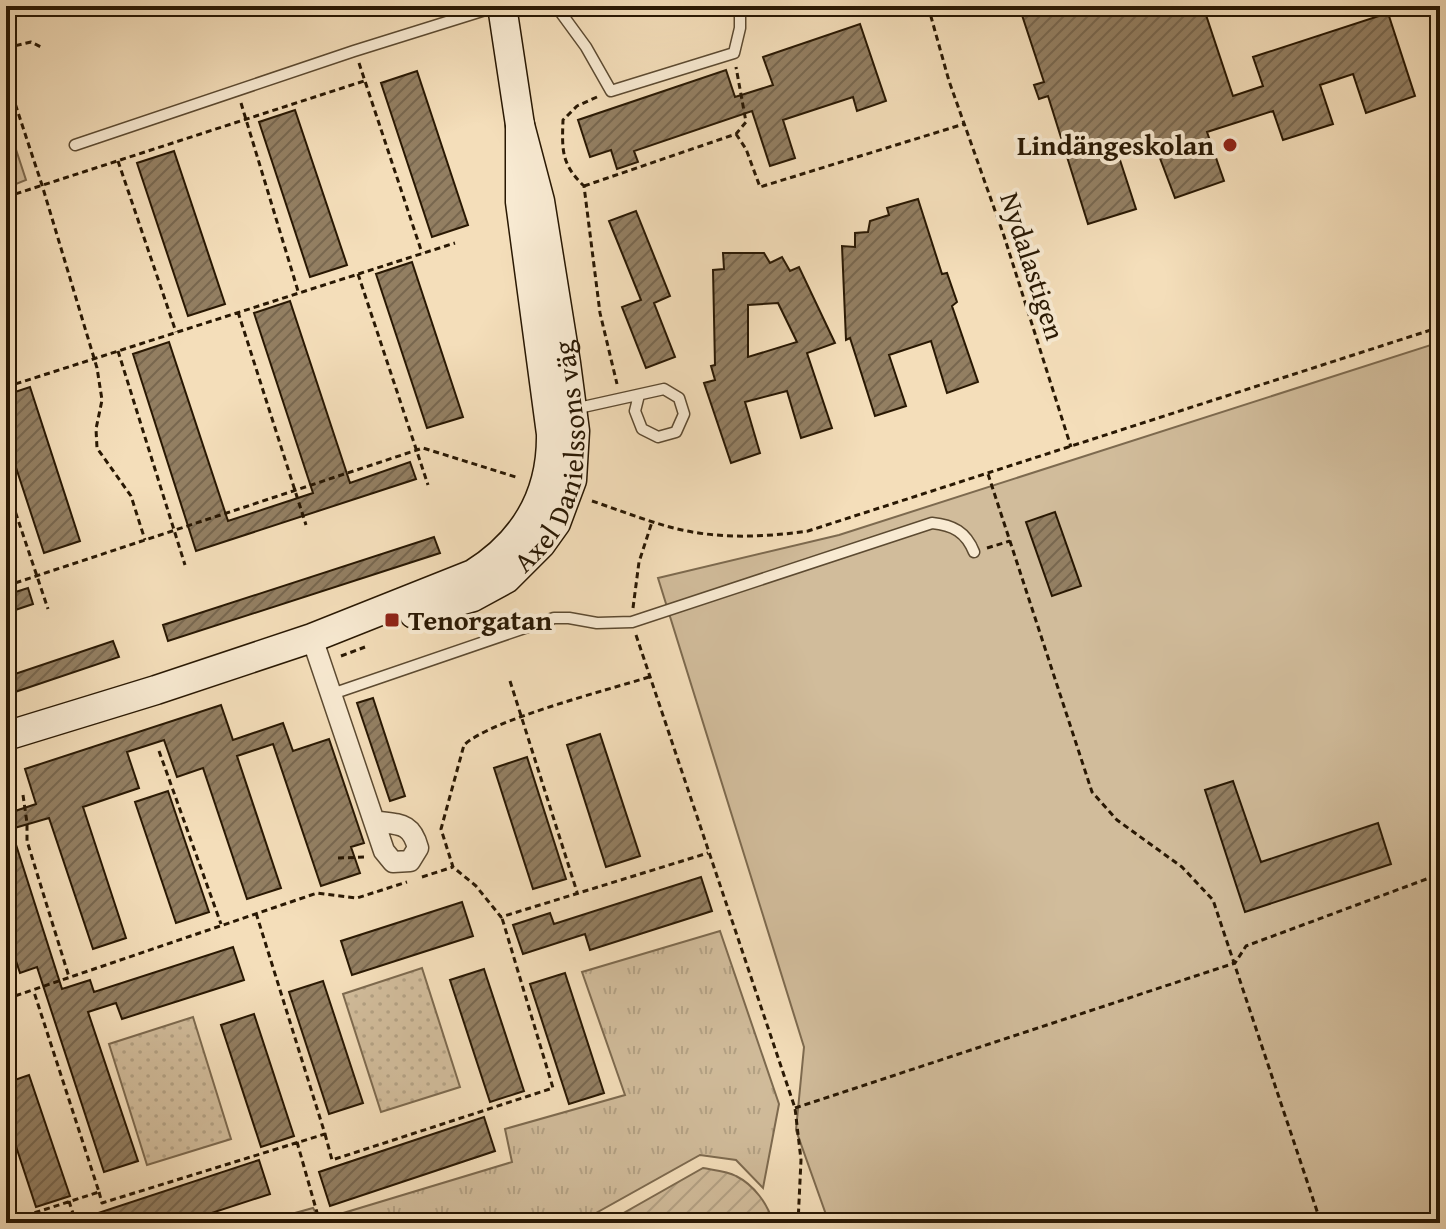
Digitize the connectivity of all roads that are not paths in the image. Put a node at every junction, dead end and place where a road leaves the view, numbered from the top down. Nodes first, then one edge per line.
1 (500, 6) edge
2 (556, 6) edge
3 (740, 6) edge
4 (75, 145) dead end
5 (639, 395) junction
6 (560, 412) junction
7 (974, 552) road end
8 (312, 638) junction
9 (338, 692) junction
10 (6, 736) edge
11 (374, 821) junction

1 - 4 lane, Axel Danielssons väg
1 - 6 street, Axel Danielssons väg
2 - 3 lane
5 - 5 lane
5 - 6 lane
6 - 8 street, Axel Danielssons väg
7 - 9 lane
8 - 9 street
8 - 10 street, Axel Danielssons väg
9 - 11 street
11 - 11 street

